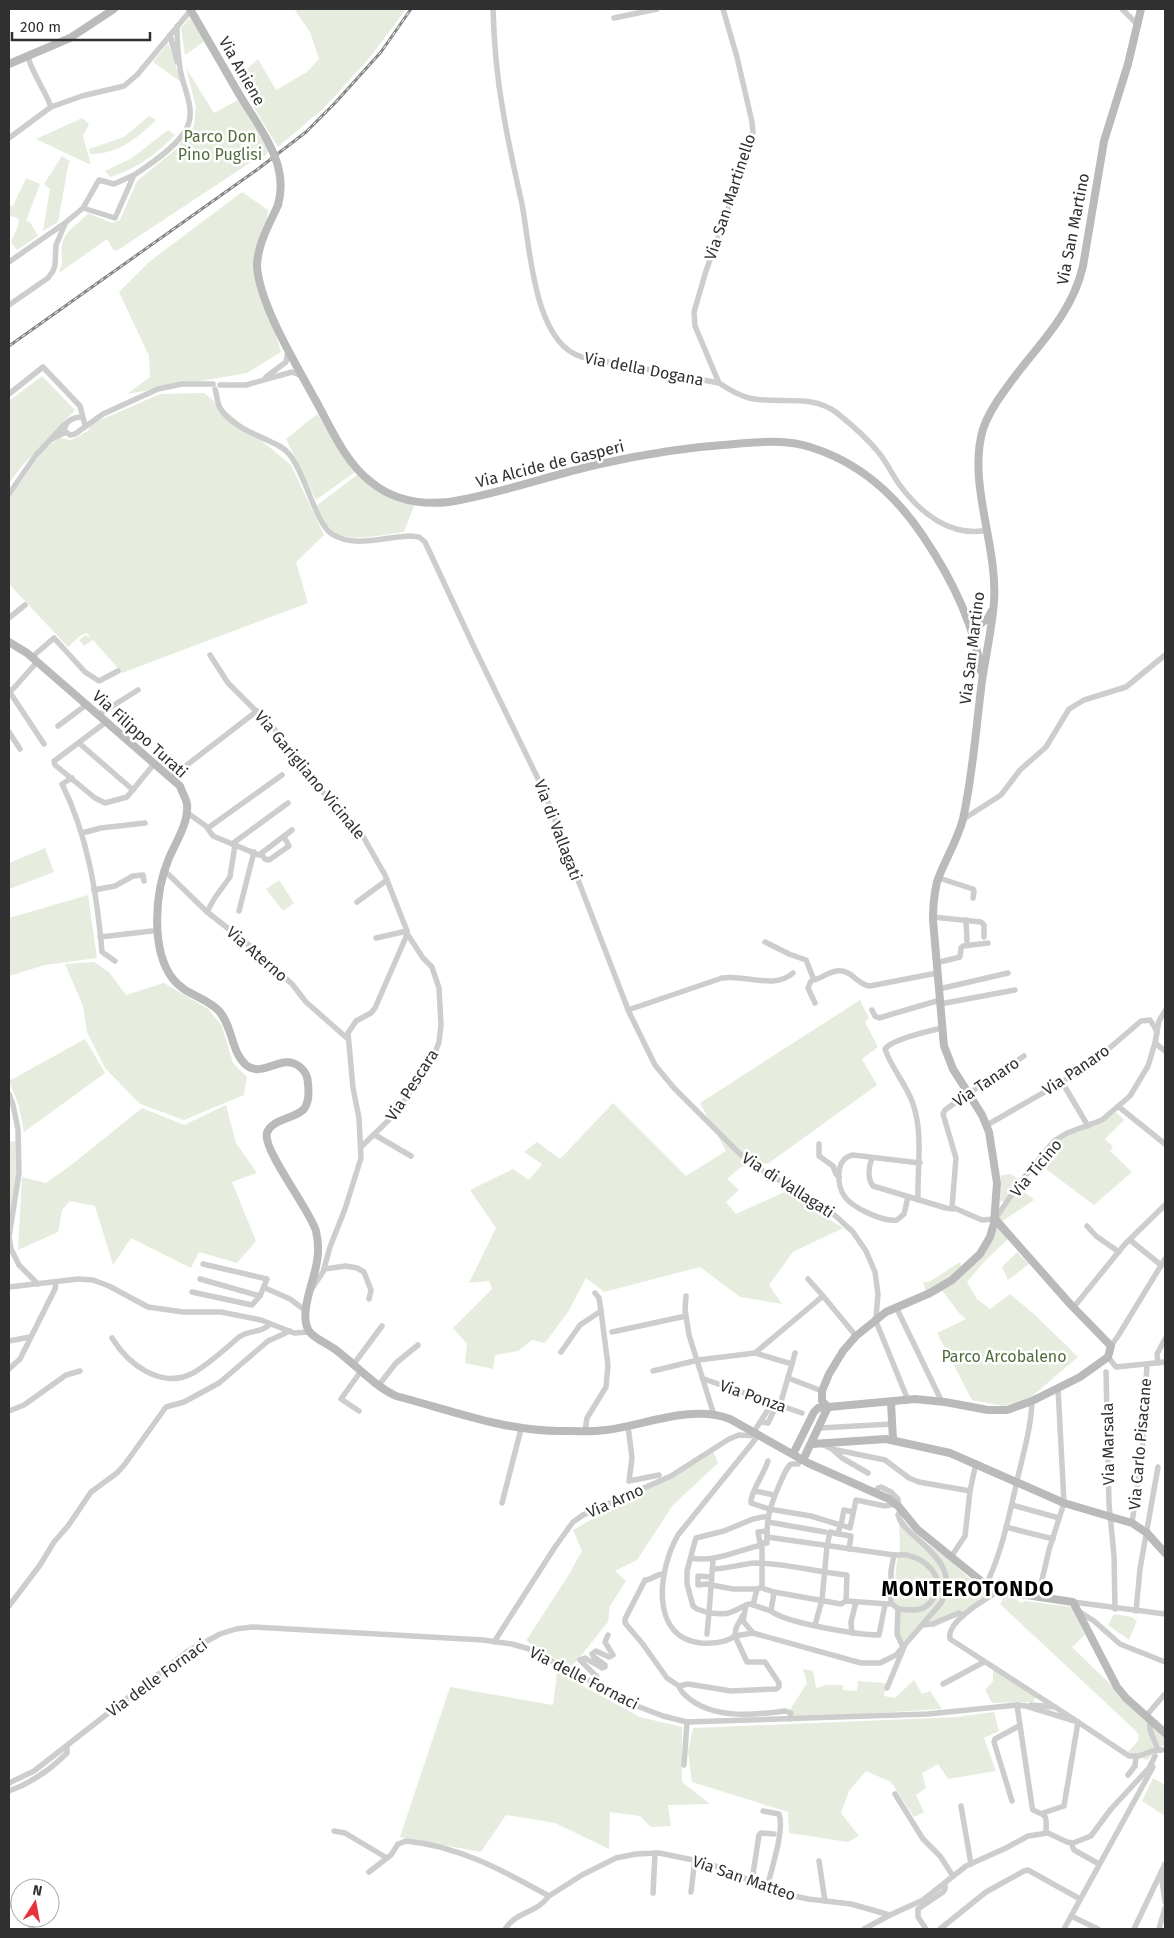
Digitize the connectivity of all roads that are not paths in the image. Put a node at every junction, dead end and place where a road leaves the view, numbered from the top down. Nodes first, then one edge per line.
1 (114, 9) edge
2 (191, 9) edge
3 (493, 9) edge
4 (657, 9) edge
5 (723, 9) edge
6 (1122, 9) edge
7 (1141, 9) edge
8 (614, 18) dead end
9 (1137, 24) junction
10 (177, 26) junction
11 (170, 35) junction
12 (28, 57) junction
13 (11, 63) edge
14 (180, 68) junction
15 (9, 71) edge
16 (52, 107) junction
17 (9, 138) edge
18 (134, 175) junction
19 (278, 205) joint
20 (83, 208) junction
21 (65, 224) junction
22 (9, 262) edge
23 (9, 305) edge
24 (288, 349) junction
25 (286, 362) junction
26 (295, 363) junction
27 (292, 372) junction
28 (302, 377) junction
29 (264, 379) junction
30 (719, 383) junction
31 (216, 386) junction
32 (9, 394) edge
33 (103, 414) junction
34 (81, 418) junction
35 (65, 424) junction
36 (85, 425) junction
37 (66, 432) junction
38 (50, 440) junction
39 (9, 494) edge
40 (988, 530) junction
41 (994, 603) junction
42 (25, 605) dead end
43 (9, 618) edge
44 (967, 619) junction
45 (978, 626) junction
46 (973, 634) junction
47 (989, 637) junction
48 (9, 642) edge
49 (210, 654) dead end
50 (1165, 655) edge
51 (34, 660) junction
52 (118, 671) dead end
53 (982, 680) junction
54 (138, 690) dead end
55 (9, 691) edge
56 (86, 705) junction
57 (257, 711) junction
58 (98, 715) junction
59 (106, 722) junction
60 (58, 726) dead end
61 (9, 732) edge
62 (79, 743) junction
63 (44, 744) dead end
64 (20, 749) dead end
65 (154, 764) junction
66 (282, 775) dead end
67 (72, 778) junction
68 (170, 778) junction
69 (133, 790) junction
70 (288, 803) dead end
71 (186, 812) junction
72 (962, 820) junction
73 (145, 824) dead end
74 (208, 828) junction
75 (292, 830) dead end
76 (82, 833) junction
77 (284, 837) junction
78 (234, 844) junction
79 (254, 852) junction
80 (260, 854) junction
81 (165, 871) junction
82 (939, 878) junction
83 (144, 880) dead end
84 (387, 880) junction
85 (94, 890) junction
86 (973, 898) dead end
87 (357, 902) dead end
88 (239, 911) dead end
89 (207, 912) junction
90 (934, 917) junction
91 (966, 920) junction
92 (152, 931) dead end
93 (407, 932) junction
94 (100, 937) junction
95 (984, 937) dead end
96 (376, 938) dead end
97 (968, 941) dead end
98 (765, 942) dead end
99 (988, 943) dead end
100 (115, 961) dead end
101 (936, 963) junction
102 (793, 973) dead end
103 (937, 973) junction
104 (1008, 973) dead end
105 (810, 981) junction
106 (939, 988) junction
107 (1015, 990) dead end
108 (940, 1002) junction
109 (816, 1003) dead end
110 (628, 1010) junction
111 (872, 1010) dead end
112 (1165, 1011) edge
113 (942, 1028) junction
114 (1157, 1032) junction
115 (348, 1039) junction
116 (1155, 1043) junction
117 (1165, 1051) edge
118 (1024, 1056) dead end
119 (1062, 1082) junction
120 (9, 1094) edge
121 (969, 1094) junction
122 (1119, 1107) junction
123 (987, 1124) junction
124 (1088, 1126) junction
125 (375, 1136) junction
126 (819, 1144) dead end
127 (1165, 1144) edge
128 (362, 1147) junction
129 (411, 1156) dead end
130 (872, 1158) junction
131 (920, 1163) junction
132 (840, 1177) junction
133 (908, 1197) junction
134 (918, 1200) junction
135 (1165, 1205) edge
136 (953, 1209) junction
137 (995, 1219) junction
138 (1087, 1226) dead end
139 (1130, 1240) junction
140 (1119, 1252) junction
141 (1164, 1262) edge
142 (203, 1264) dead end
143 (324, 1269) junction
144 (200, 1279) dead end
145 (808, 1279) dead end
146 (56, 1282) junction
147 (38, 1284) junction
148 (9, 1287) edge
149 (265, 1288) junction
150 (310, 1291) junction
151 (192, 1292) dead end
152 (595, 1293) dead end
153 (260, 1296) junction
154 (686, 1296) dead end
155 (823, 1296) junction
156 (369, 1299) dead end
157 (245, 1303) junction
158 (252, 1304) junction
159 (896, 1307) junction
160 (1073, 1308) junction
161 (306, 1311) junction
162 (601, 1311) junction
163 (241, 1316) junction
164 (686, 1316) junction
165 (249, 1318) junction
166 (875, 1319) junction
167 (270, 1324) junction
168 (382, 1326) dead end
169 (290, 1331) junction
170 (309, 1332) junction
171 (612, 1332) dead end
172 (856, 1336) junction
173 (30, 1337) junction
174 (112, 1338) dead end
175 (1165, 1339) edge
176 (9, 1341) edge
177 (418, 1345) dead end
178 (1111, 1346) junction
179 (561, 1352) dead end
180 (755, 1353) junction
181 (795, 1353) dead end
182 (1108, 1357) junction
183 (698, 1360) junction
184 (1162, 1362) edge
185 (1100, 1363) junction
186 (792, 1364) junction
187 (1147, 1364) junction
188 (353, 1365) junction
189 (1116, 1367) junction
190 (9, 1369) edge
191 (652, 1370) dead end
192 (80, 1371) dead end
193 (361, 1372) junction
194 (1106, 1372) junction
195 (788, 1378) junction
196 (704, 1379) junction
197 (378, 1386) junction
198 (1058, 1388) junction
199 (822, 1391) junction
200 (908, 1400) junction
201 (1032, 1401) junction
202 (891, 1402) junction
203 (942, 1402) junction
204 (777, 1403) junction
205 (828, 1407) junction
206 (9, 1411) edge
207 (359, 1411) dead end
208 (714, 1415) junction
209 (807, 1415) junction
210 (892, 1424) junction
211 (628, 1426) junction
212 (820, 1428) junction
213 (521, 1429) junction
214 (585, 1431) junction
215 (756, 1434) junction
216 (893, 1440) junction
217 (816, 1444) junction
218 (832, 1449) junction
219 (799, 1458) junction
220 (768, 1461) dead end
221 (976, 1463) junction
222 (1158, 1467) dead end
223 (868, 1473) dead end
224 (659, 1475) dead end
225 (1016, 1482) junction
226 (755, 1491) junction
227 (970, 1491) junction
228 (774, 1495) junction
229 (502, 1503) dead end
230 (1064, 1504) junction
231 (1012, 1505) junction
232 (898, 1507) junction
233 (853, 1512) dead end
234 (768, 1516) junction
235 (1110, 1516) junction
236 (1060, 1518) junction
237 (1132, 1523) junction
238 (1006, 1527) junction
239 (828, 1532) junction
240 (1147, 1533) junction
241 (767, 1534) junction
242 (838, 1534) junction
243 (1053, 1538) junction
244 (762, 1544) junction
245 (827, 1546) junction
246 (849, 1549) junction
247 (1165, 1553) edge
248 (894, 1555) junction
249 (691, 1558) junction
250 (951, 1558) junction
251 (713, 1560) junction
252 (763, 1564) junction
253 (713, 1569) junction
254 (825, 1573) junction
255 (663, 1574) junction
256 (711, 1577) junction
257 (698, 1585) junction
258 (986, 1585) junction
259 (711, 1586) junction
260 (946, 1586) junction
261 (688, 1587) junction
262 (760, 1588) junction
263 (938, 1590) junction
264 (774, 1592) junction
265 (999, 1592) junction
266 (1038, 1597) junction
267 (822, 1600) junction
268 (846, 1601) junction
269 (856, 1602) junction
270 (1073, 1602) junction
271 (746, 1605) junction
272 (753, 1605) junction
273 (9, 1606) edge
274 (1115, 1609) junction
275 (898, 1610) junction
276 (1077, 1610) junction
277 (771, 1611) junction
278 (1136, 1611) junction
279 (1165, 1614) edge
280 (709, 1615) junction
281 (743, 1615) junction
282 (963, 1616) junction
283 (816, 1625) junction
284 (922, 1625) junction
285 (753, 1633) junction
286 (852, 1633) junction
287 (707, 1634) dead end
288 (608, 1635) dead end
289 (735, 1636) junction
290 (494, 1642) junction
291 (904, 1646) junction
292 (984, 1662) junction
293 (1165, 1662) edge
294 (942, 1684) dead end
295 (597, 1685) junction
296 (679, 1686) junction
297 (887, 1688) dead end
298 (1164, 1695) dead end
299 (1040, 1697) junction
300 (1017, 1705) junction
301 (1036, 1705) junction
302 (1026, 1706) junction
303 (1054, 1707) junction
304 (1148, 1718) junction
305 (790, 1719) junction
306 (688, 1722) junction
307 (1078, 1722) junction
308 (1019, 1726) junction
309 (1165, 1733) edge
310 (67, 1746) junction
311 (1158, 1752) edge
312 (1136, 1756) junction
313 (684, 1765) dead end
314 (1128, 1775) dead end
315 (9, 1783) edge
316 (9, 1791) edge
317 (894, 1794) dead end
318 (1012, 1801) dead end
319 (961, 1806) dead end
320 (763, 1811) dead end
321 (1043, 1813) junction
322 (334, 1831) dead end
323 (1046, 1833) junction
324 (774, 1834) dead end
325 (1071, 1843) junction
326 (655, 1853) junction
327 (387, 1858) junction
328 (695, 1859) junction
329 (818, 1861) dead end
330 (971, 1864) junction
331 (1165, 1864) edge
332 (1099, 1865) junction
333 (369, 1872) dead end
334 (1161, 1873) junction
335 (953, 1876) junction
336 (752, 1880) junction
337 (945, 1884) junction
338 (767, 1888) junction
339 (691, 1892) dead end
340 (653, 1893) dead end
341 (549, 1896) junction
342 (1080, 1899) junction
343 (826, 1901) junction
344 (1165, 1902) edge
345 (1165, 1908) edge
346 (890, 1915) junction
347 (1071, 1916) junction
348 (505, 1929) edge
349 (864, 1929) edge
350 (926, 1929) edge
351 (940, 1929) edge
352 (1064, 1929) edge
353 (1098, 1929) edge
354 (1134, 1929) edge
355 (1159, 1929) edge

1 - 12 street
2 - 10 street
2 - 19 street, Via Aniene, bridge
3 - 30 street, Via della Dogana
4 - 8 street
5 - 30 street, Via San Martinello
6 - 9 street
7 - 9 street, Via San Martino
9 - 40 street, Via San Martino
10 - 11 street
10 - 14 street
11 - 14 street
11 - 16 street
12 - 13 street
12 - 16 street
13 - 15 street
14 - 18 street
16 - 17 street
18 - 20 street
18 - 20 street
19 - 24 street, Via Alcide de Gasperi
20 - 21 street
21 - 22 street
21 - 23 street
24 - 25 street
24 - 26 street, Via Alcide de Gasperi
25 - 26 street
25 - 29 street
26 - 27 street
26 - 28 street, Via Alcide de Gasperi
27 - 28 street
27 - 29 street
28 - 44 street, Via Alcide de Gasperi
29 - 31 street
30 - 40 street, Via della Dogana
31 - 33 street
31 - 110 street, Via di Vallagati
32 - 34 street
33 - 34 street
33 - 36 street
34 - 35 street
34 - 36 street
35 - 37 street
35 - 38 street
36 - 37 street
37 - 38 street
38 - 39 street
40 - 41 street, Via San Martino
41 - 45 street
41 - 47 street, Via San Martino
42 - 43 street
44 - 45 street
44 - 46 street, Via Alcide de Gasperi
45 - 47 street
46 - 47 street
46 - 53 street, Via Alcide de Gasperi
47 - 53 street, Via San Martino
48 - 51 street, Via Filippo Turati
49 - 57 street, Via Garigliano Vicinale
50 - 72 street
51 - 52 street, Via Filippo Turati
51 - 55 street, Via Filippo Turati
51 - 56 street, Via Filippo Turati
53 - 72 street, Via San Martino
54 - 58 street
55 - 63 street
56 - 58 street, Via Filippo Turati
56 - 60 street
57 - 68 street
57 - 84 street, Via Garigliano Vicinale
58 - 59 street, Via Filippo Turati
59 - 62 street
59 - 65 street, Via Filippo Turati
61 - 64 street
62 - 67 street
62 - 69 street
65 - 68 street, Via Filippo Turati
65 - 69 street
66 - 74 street
67 - 69 street
67 - 76 street
68 - 71 street, Via Filippo Turati
70 - 78 street
71 - 74 street
71 - 81 street, Via Filippo Turati
72 - 82 street, Via San Martino
73 - 76 street
74 - 78 street
75 - 77 street
76 - 85 street
77 - 80 street
77 - 80 street
78 - 79 street
78 - 89 street
79 - 80 street
79 - 88 street
81 - 89 street, Via Aterno
81 - 150 street, Via Filippo Turati
82 - 86 street
82 - 90 street, Via San Martino
83 - 85 street
84 - 87 street
84 - 93 street, Via Garigliano Vicinale
85 - 94 street
89 - 115 street, Via Aterno
90 - 91 street
90 - 101 street, Via San Martino
91 - 95 street
91 - 97 street
92 - 94 street
93 - 96 street
93 - 115 street
93 - 125 street, Via Pescara
94 - 100 street
98 - 105 street
99 - 101 street
101 - 103 street, Via San Martino
102 - 110 street
103 - 105 street
103 - 106 street, Via San Martino
104 - 106 street
105 - 109 street
106 - 108 street, Via San Martino
107 - 108 street
108 - 111 street
108 - 113 street, Via San Martino
110 - 166 street, Via di Vallagati
112 - 114 street, Via Ticino
113 - 121 street, Via San Martino
113 - 131 street
114 - 116 street, Via Ticino
114 - 119 street, Via Panaro
115 - 128 street
116 - 117 street
116 - 122 street, Via Ticino
118 - 121 street, Via Tanaro
119 - 123 street, Via Panaro
119 - 124 street
120 - 147 street
121 - 123 street, Via San Martino
121 - 136 street, Via Tanaro
122 - 124 street, Via Ticino
122 - 127 street
123 - 137 street, Via San Martino
124 - 137 street, Via Ticino
125 - 128 street, Via Pescara
125 - 129 street
126 - 132 street
128 - 143 street
130 - 131 street
130 - 132 street
130 - 133 street
131 - 134 street
132 - 133 street
133 - 134 street
134 - 136 street
135 - 139 street
136 - 137 street
137 - 159 street, Via San Martino
137 - 160 street
138 - 140 street
139 - 140 street
139 - 141 street
140 - 160 street
141 - 178 street
142 - 149 street
143 - 150 street
143 - 156 street
144 - 153 street
145 - 155 street
146 - 147 street
146 - 163 street
146 - 173 street
147 - 148 street
149 - 153 street
149 - 161 street
150 - 161 street
151 - 157 street
152 - 162 street
153 - 158 street
154 - 164 street
155 - 172 street
155 - 180 street
157 - 158 street
157 - 163 street
158 - 165 street
159 - 166 street, Via San Martino
159 - 203 street
160 - 178 street
161 - 170 street
162 - 179 street
162 - 214 street
163 - 165 street
164 - 171 street
164 - 183 street
165 - 167 street
166 - 172 street, Via San Martino
166 - 200 street
167 - 169 street
167 - 174 street
168 - 188 street
169 - 170 street
169 - 273 street
170 - 188 street
172 - 199 street, Via San Martino
173 - 176 street
173 - 190 street
175 - 184 street
177 - 197 street
178 - 182 street
180 - 183 street
180 - 186 street
181 - 186 street
182 - 185 street
182 - 189 street
183 - 191 street
183 - 196 street
184 - 187 street
185 - 194 street
185 - 198 street
186 - 195 street
187 - 189 street
187 - 237 street, Via Carlo Pisacane
188 - 193 street
189 - 194 street
192 - 206 street
193 - 197 street
193 - 207 street
194 - 235 street, Via Marsala
195 - 199 street
195 - 204 street
196 - 204 street, Via Ponza
196 - 208 street
197 - 213 street
198 - 201 street
198 - 230 street
199 - 205 street
200 - 202 street
200 - 203 street
201 - 203 street
201 - 225 street
202 - 205 street
202 - 210 street
204 - 209 street, Via Ponza
204 - 215 street
205 - 209 street
205 - 212 street
208 - 211 street
208 - 215 street
209 - 219 street
210 - 212 street
210 - 216 street
211 - 214 street
211 - 224 street
212 - 217 street
213 - 214 street
213 - 229 street
215 - 219 street
215 - 255 street
215 - 290 street, Via Arno
216 - 217 street
216 - 221 street
217 - 218 street
217 - 219 street
218 - 223 street
218 - 227 street
219 - 228 street
219 - 232 street
220 - 226 street
221 - 225 street
221 - 227 street
222 - 240 street
225 - 230 street
225 - 231 street
226 - 228 street
226 - 234 street
227 - 250 street
228 - 234 street
230 - 235 street
230 - 236 street
231 - 236 street
231 - 238 street
232 - 233 street
232 - 250 street
232 - 260 street
234 - 239 street
234 - 241 street
234 - 242 street
234 - 249 street
235 - 237 street
235 - 274 street, Via Marsala
236 - 243 street
237 - 240 street
238 - 243 street
238 - 258 street
239 - 242 street
239 - 245 street
240 - 247 street
240 - 278 street
241 - 244 street
241 - 244 street
241 - 245 street
242 - 246 street
243 - 266 street
244 - 251 street
244 - 252 street
245 - 246 street
245 - 254 street
246 - 248 street
248 - 263 street
248 - 275 street
249 - 251 street
249 - 261 street
250 - 258 street
251 - 253 street
252 - 253 street
252 - 254 street
252 - 262 street
253 - 256 street
254 - 267 street
254 - 268 street
255 - 289 street
255 - 296 street
256 - 257 street
256 - 259 street
257 - 259 street
257 - 261 street
258 - 265 street
259 - 262 street
259 - 280 street
260 - 263 street
260 - 284 street
261 - 280 street
262 - 264 street
262 - 272 street
263 - 275 street
264 - 267 street
264 - 277 street
265 - 266 street
265 - 282 street
266 - 270 street
267 - 268 street
267 - 283 street
268 - 269 street
269 - 286 street
269 - 286 street
270 - 274 street
270 - 276 street
271 - 272 street
271 - 280 street
271 - 281 street
272 - 277 street
274 - 278 street
275 - 291 street
276 - 293 street
276 - 304 street
277 - 283 street
278 - 279 street
280 - 287 street
281 - 285 street
281 - 289 street
282 - 284 street
282 - 292 street
283 - 286 street
284 - 291 street
285 - 289 street
285 - 291 street
288 - 295 street
289 - 296 street
290 - 295 street, Via delle Fornaci
290 - 310 street, Via delle Fornaci
291 - 297 street
292 - 294 street
292 - 299 street
295 - 306 street, Via delle Fornaci
296 - 305 street
298 - 304 street
299 - 301 street
299 - 303 street
300 - 302 street, Via delle Fornaci
300 - 305 street, Via delle Fornaci
300 - 308 street
301 - 302 street
301 - 303 street
302 - 307 street, Via delle Fornaci
303 - 307 street
304 - 309 street
304 - 311 street
305 - 306 street, Via delle Fornaci
306 - 313 street
307 - 312 street, Via delle Fornaci
307 - 321 street
308 - 318 street
308 - 321 street
310 - 315 street, Via delle Fornaci
310 - 316 street
311 - 312 street
311 - 325 street
311 - 332 street
312 - 314 street
317 - 335 street
319 - 330 street
320 - 338 street
321 - 323 street
322 - 327 street
323 - 325 street
323 - 330 street
324 - 336 street
325 - 332 street
326 - 328 street, Via San Matteo
326 - 340 street
326 - 341 street, Via San Matteo
327 - 333 street
327 - 341 street
328 - 336 street, Via San Matteo
328 - 339 street
329 - 343 street
330 - 335 street
331 - 334 street
332 - 342 street
334 - 344 street
334 - 354 street
335 - 337 street
336 - 338 street, Via San Matteo
337 - 346 street
337 - 350 street
338 - 343 street, Via San Matteo
341 - 348 street, Via San Matteo
342 - 347 street
342 - 351 street
343 - 346 street, Via San Matteo
345 - 355 street
346 - 349 street
347 - 352 street
347 - 353 street

